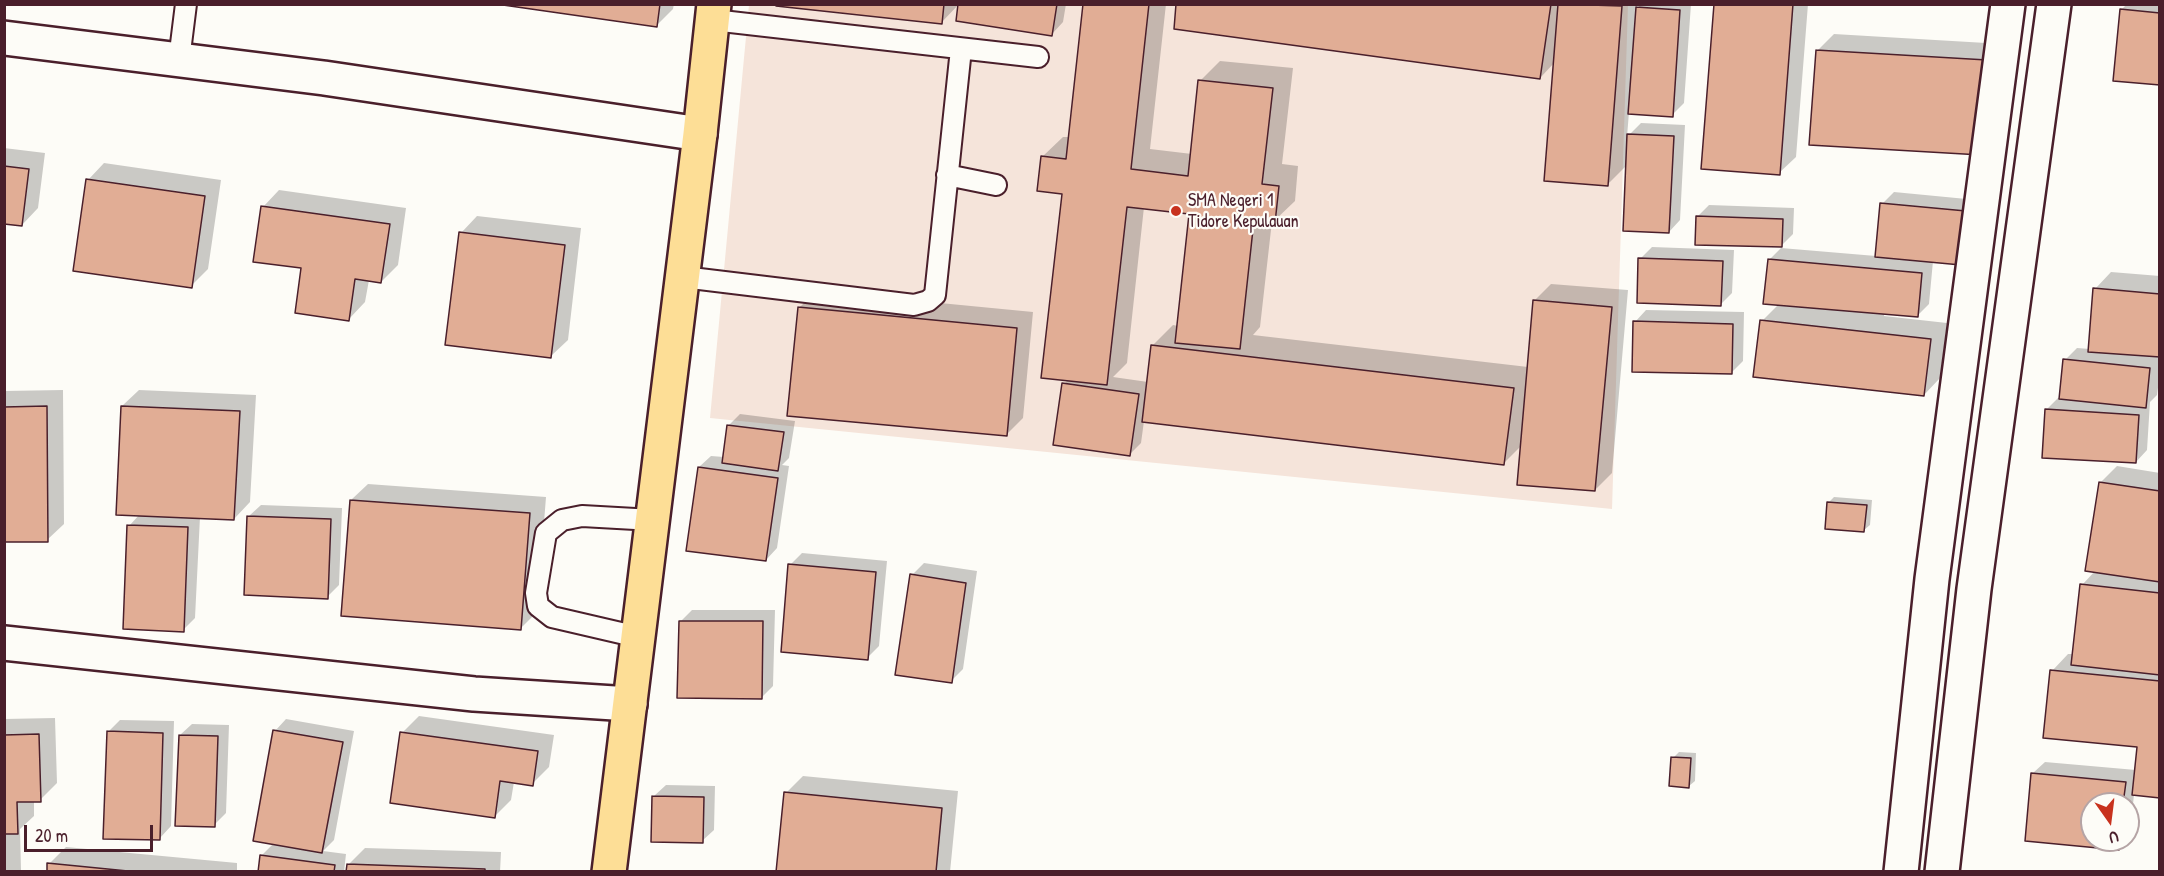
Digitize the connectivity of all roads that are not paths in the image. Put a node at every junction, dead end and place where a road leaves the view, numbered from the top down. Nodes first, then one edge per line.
1 (186, 4) edge
2 (2008, 4) edge
3 (2054, 4) edge
4 (714, 12) edge
5 (4, 38) edge
6 (961, 49) junction
7 (1038, 57) dead end
8 (179, 60) junction
9 (700, 134) junction
10 (947, 175) junction
11 (996, 185) dead end
12 (683, 277) junction
13 (653, 520) junction
14 (638, 637) junction
15 (4, 643) edge
16 (630, 704) junction
17 (609, 872) edge
18 (1901, 872) edge
19 (1942, 872) edge

1 - 8 lane
2 - 18 street
3 - 19 street
4 - 6 lane
4 - 9 highway
5 - 8 street
6 - 7 lane
6 - 10 lane
8 - 9 street
9 - 12 highway
10 - 11 lane
10 - 12 lane
12 - 13 highway
13 - 14 highway
13 - 14 lane
14 - 16 highway
15 - 16 street
16 - 17 highway

